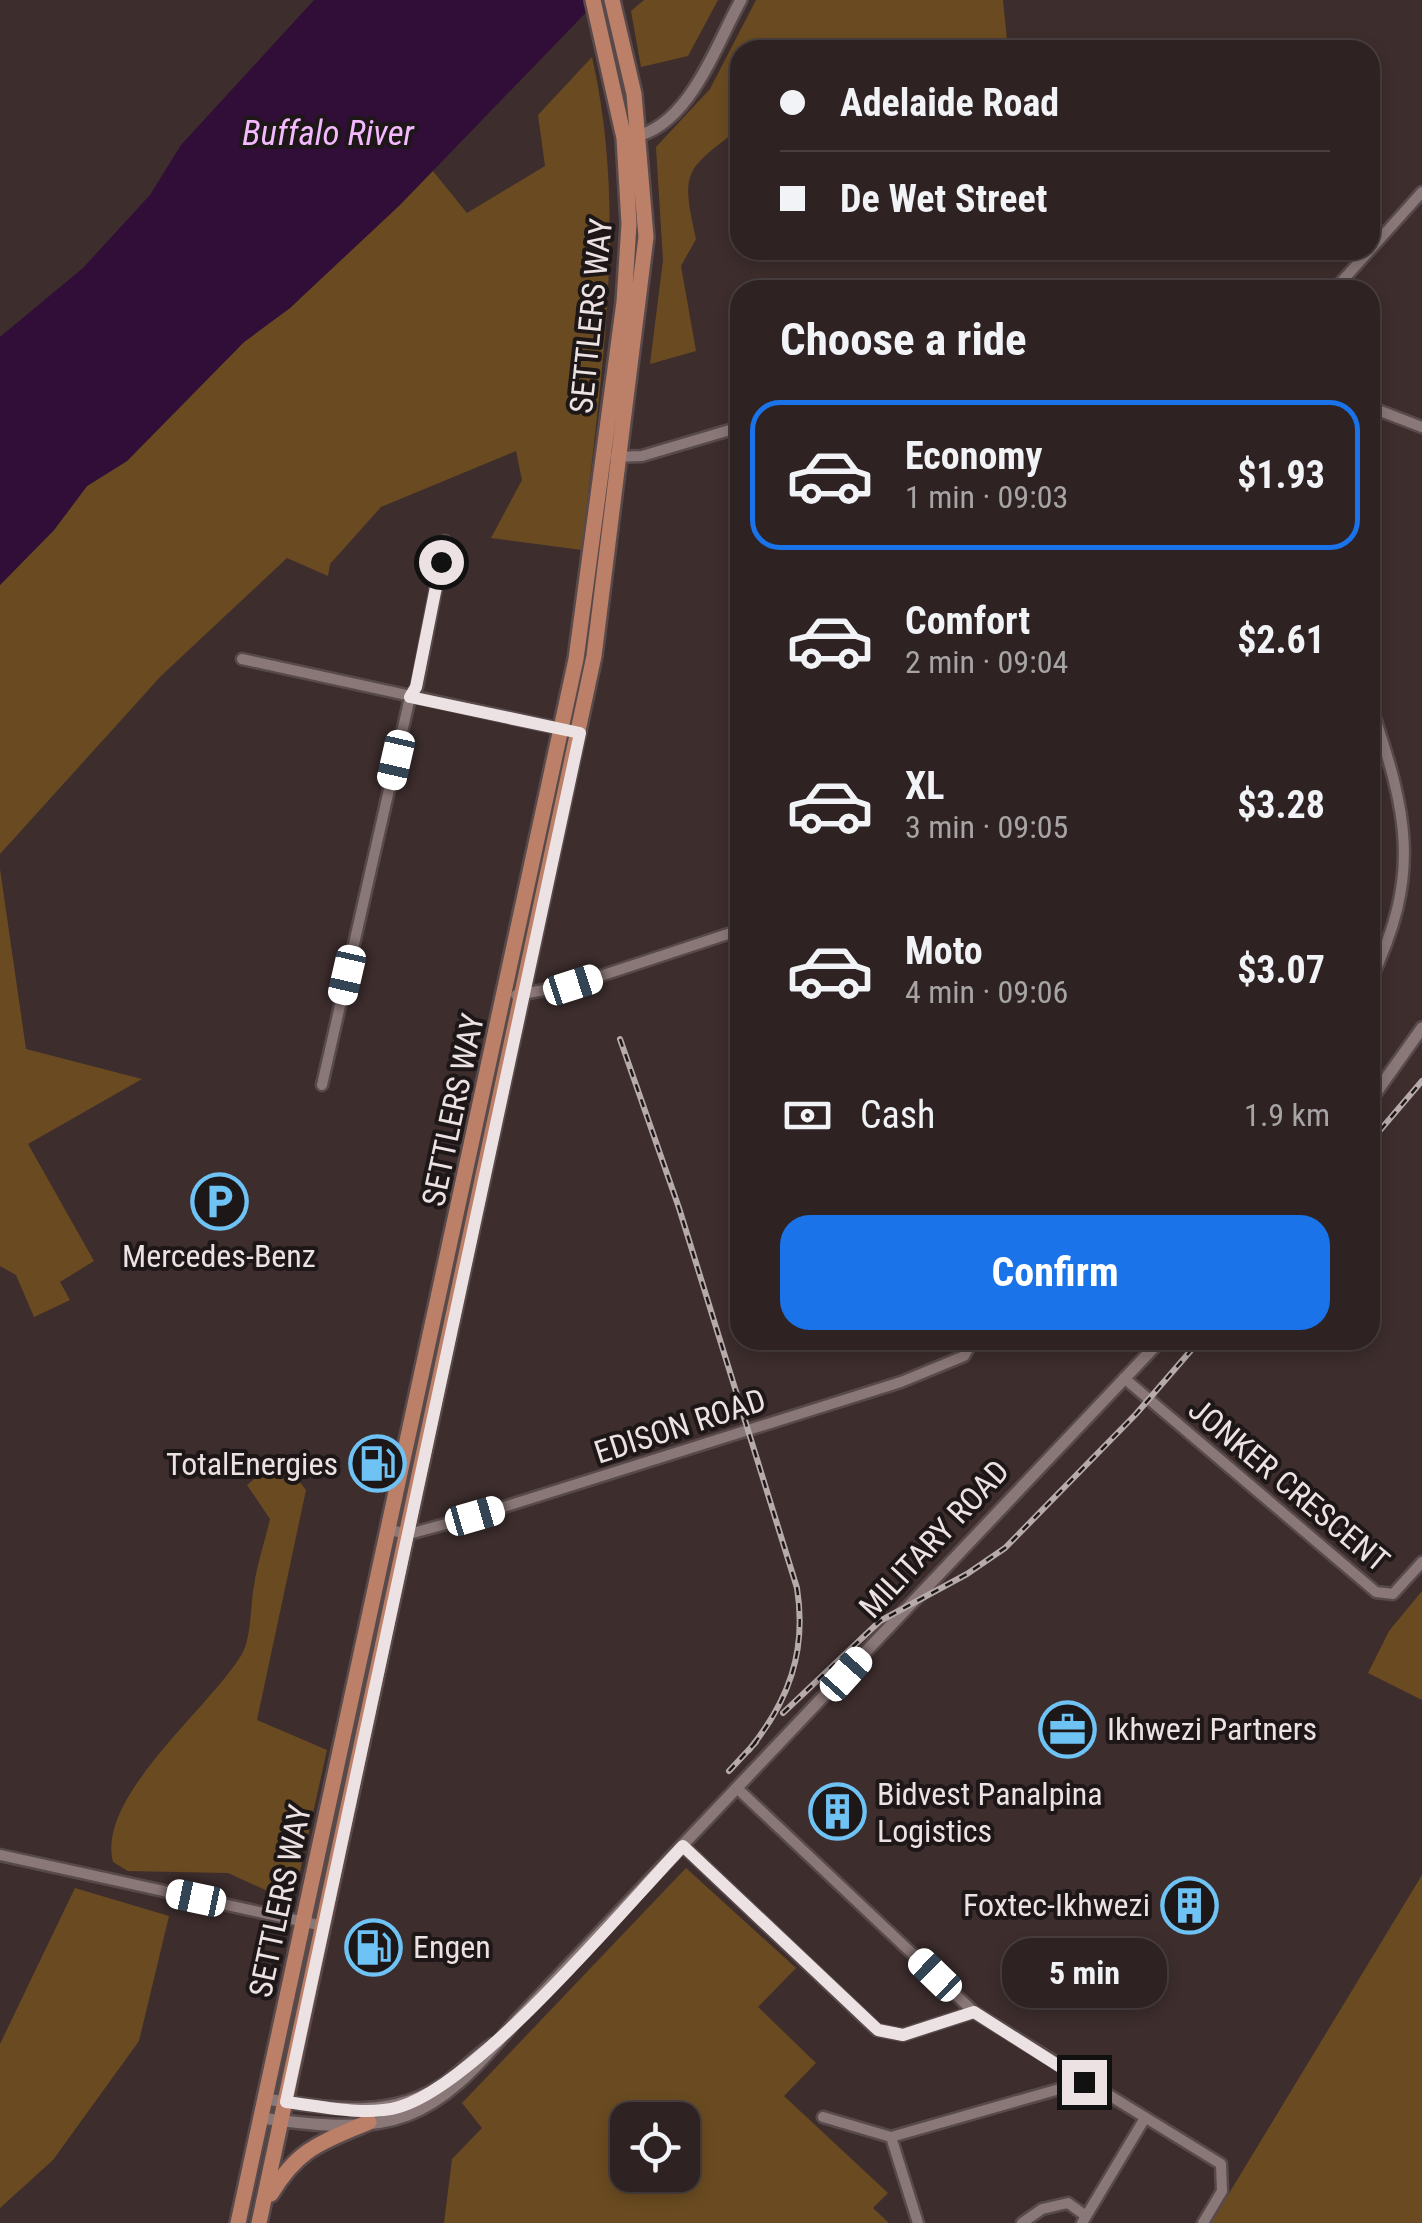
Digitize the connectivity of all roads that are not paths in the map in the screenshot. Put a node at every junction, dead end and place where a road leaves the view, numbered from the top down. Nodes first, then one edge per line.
1 (594, 0) edge
2 (612, 0) edge
3 (741, 0) edge
4 (632, 137) junction
5 (1422, 192) edge
6 (1380, 239) edge
7 (1361, 260) edge
8 (1343, 280) edge
9 (1380, 411) edge
10 (1422, 427) edge
11 (730, 430) edge
12 (603, 456) junction
13 (621, 458) junction
14 (445, 540) dead end
15 (242, 659) dead end
16 (410, 697) junction
17 (572, 732) junction
18 (1380, 732) edge
19 (730, 933) edge
20 (1380, 963) edge
21 (505, 995) junction
22 (525, 996) junction
23 (1422, 1028) edge
24 (322, 1085) dead end
25 (1380, 1087) edge
26 (967, 1350) edge
27 (1151, 1350) edge
28 (1124, 1378) junction
29 (389, 1530) junction
30 (409, 1534) junction
31 (1422, 1562) edge
32 (738, 1789) junction
33 (683, 1846) junction
34 (0, 1855) edge
35 (302, 1922) junction
36 (322, 1926) junction
37 (974, 2012) junction
38 (501, 2039) junction
39 (1084, 2082) junction
40 (266, 2098) junction
41 (286, 2102) junction
42 (262, 2118) junction
43 (824, 2118) dead end
44 (1145, 2118) junction
45 (282, 2121) junction
46 (369, 2122) junction
47 (891, 2137) junction
48 (261, 2215) edge
49 (1084, 2219) edge
50 (238, 2223) edge
51 (918, 2223) edge
52 (1022, 2223) edge
53 (1203, 2223) edge

1 - 4 main road, SETTLERS WAY
2 - 4 main road, SETTLERS WAY
3 - 4 street
4 - 12 main road, SETTLERS WAY
4 - 13 main road, SETTLERS WAY
5 - 6 street
7 - 8 street
9 - 10 street
11 - 13 street
12 - 13 street
12 - 17 main road, SETTLERS WAY
13 - 17 main road, SETTLERS WAY
14 - 16 street
15 - 16 street
16 - 17 street
16 - 24 street
17 - 21 main road, SETTLERS WAY
17 - 22 main road, SETTLERS WAY
18 - 20 street
19 - 22 street
21 - 22 street
21 - 29 main road, SETTLERS WAY
22 - 30 main road, SETTLERS WAY
23 - 25 street
26 - 30 street, EDISON ROAD
27 - 28 street, MILITARY ROAD
28 - 31 street, JONKER CRESCENT
28 - 32 street, MILITARY ROAD
29 - 30 street, EDISON ROAD
29 - 35 main road, SETTLERS WAY
30 - 36 main road, SETTLERS WAY
32 - 33 street, MILITARY ROAD
32 - 37 street
33 - 37 street
33 - 38 street, MILITARY ROAD
34 - 35 street
35 - 36 street
35 - 40 main road, SETTLERS WAY
36 - 41 main road, SETTLERS WAY
37 - 39 street
38 - 41 street, MILITARY ROAD
38 - 46 street, MILITARY ROAD
39 - 44 street
39 - 47 street
40 - 41 street, MILITARY ROAD
40 - 42 main road, SETTLERS WAY
41 - 45 main road, SETTLERS WAY
42 - 45 street, MILITARY ROAD
42 - 50 main road, SETTLERS WAY
43 - 47 street
44 - 49 street
44 - 53 street
45 - 46 street, MILITARY ROAD
45 - 48 main road, SETTLERS WAY
46 - 48 main road
47 - 51 street
49 - 52 street

